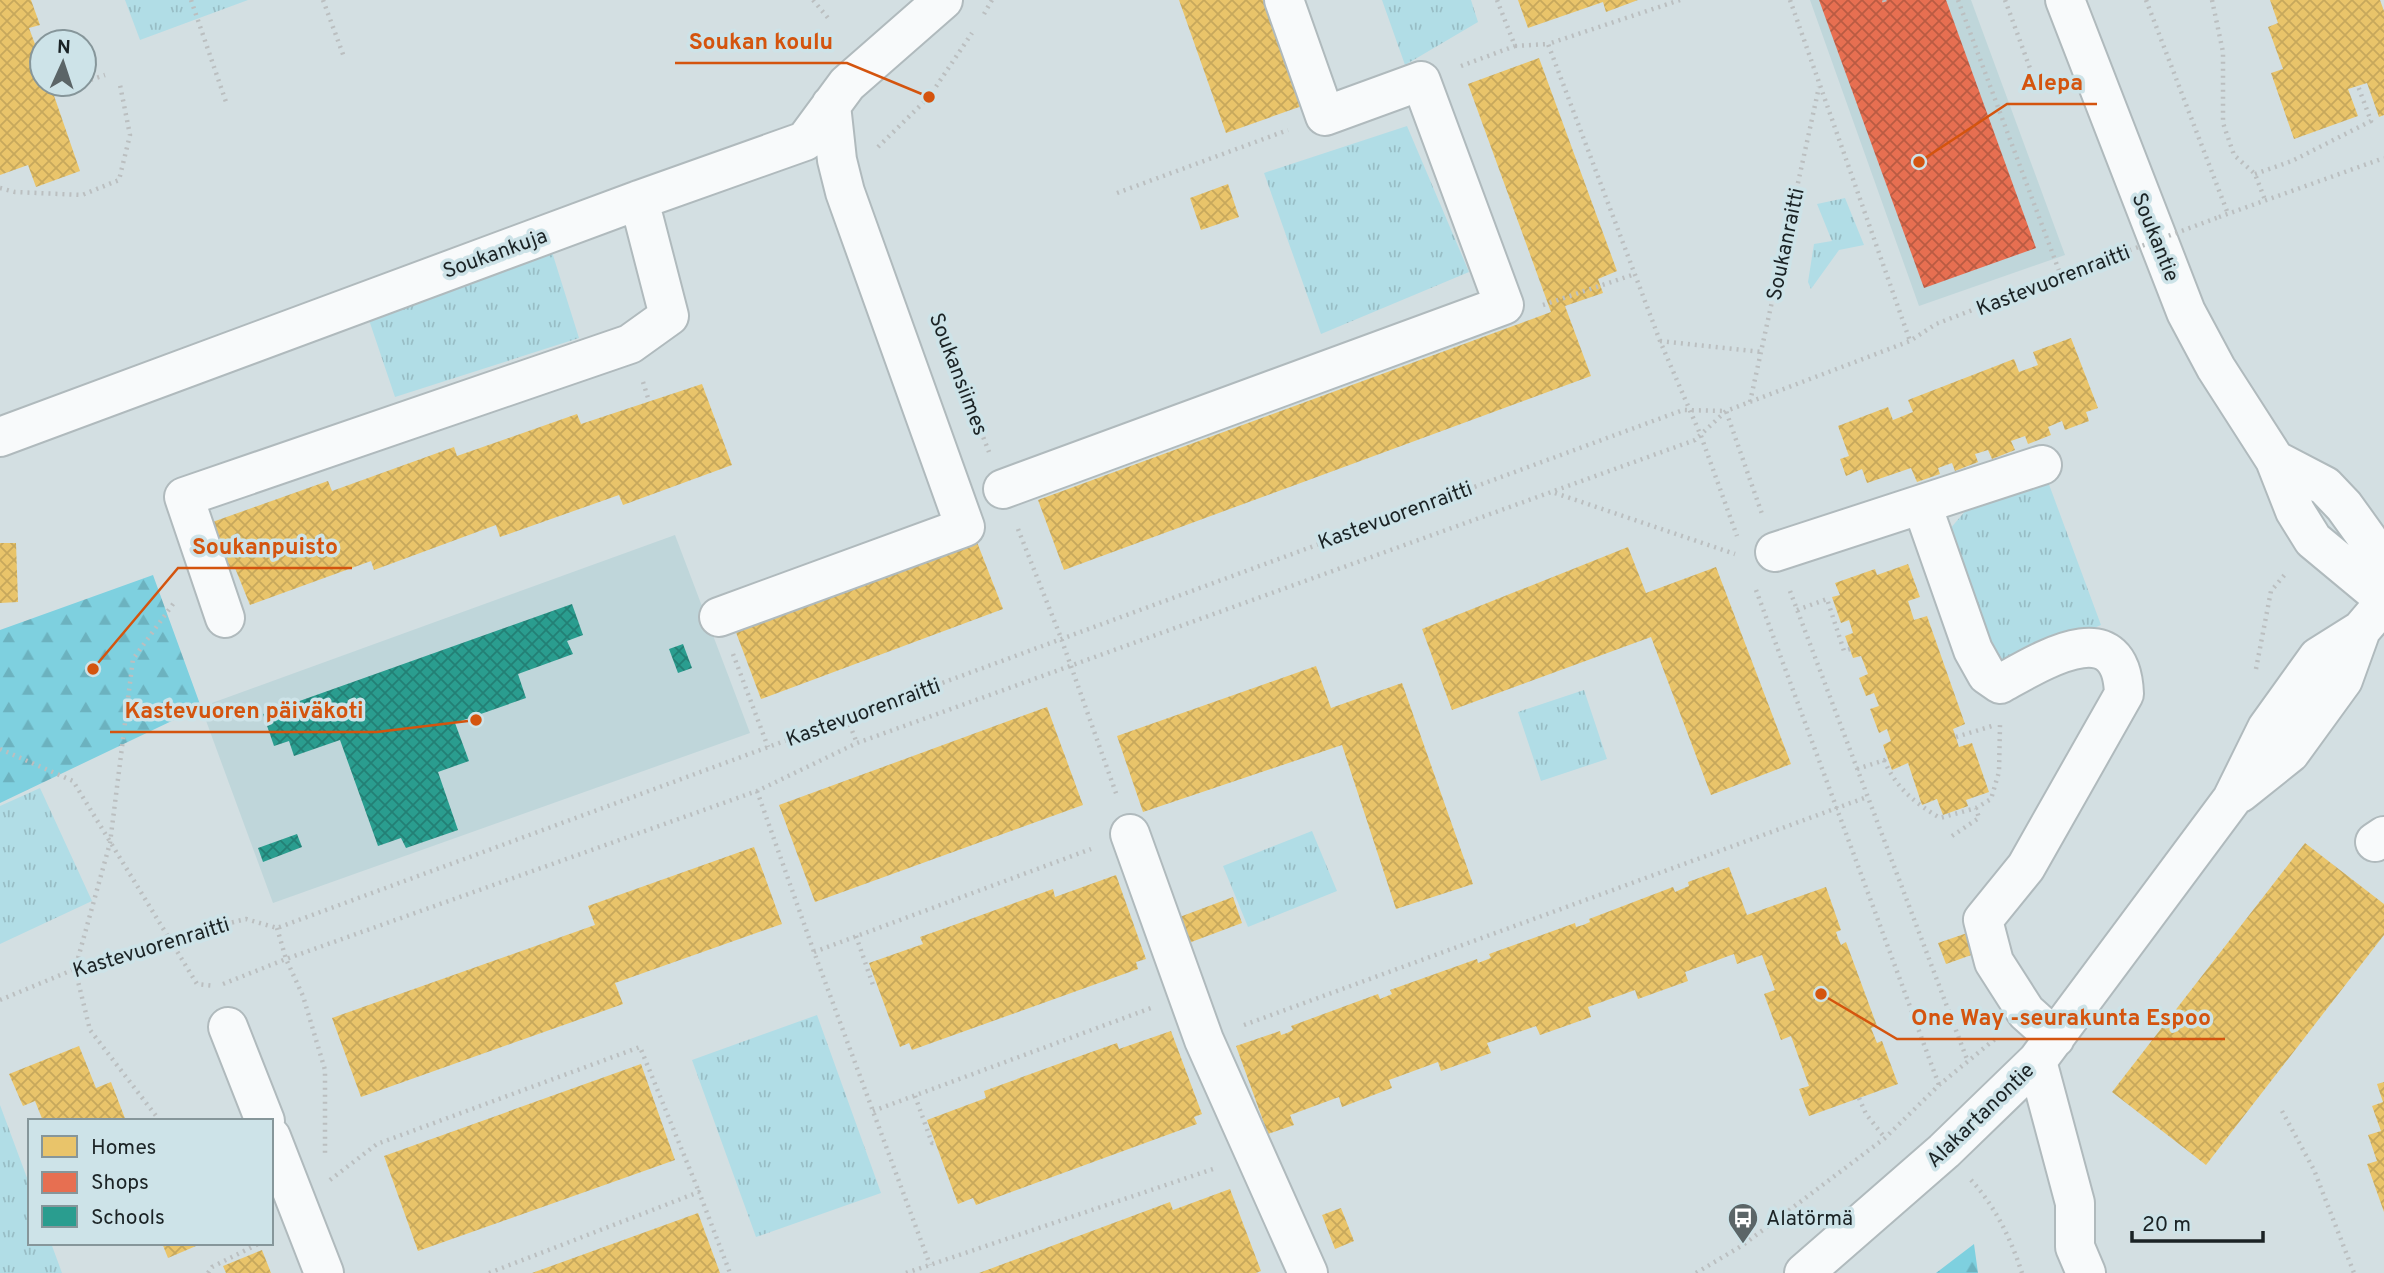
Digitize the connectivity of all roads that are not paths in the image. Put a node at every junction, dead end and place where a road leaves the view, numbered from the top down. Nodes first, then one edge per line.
1 (943, 0) edge
2 (1284, 0) edge
3 (2065, 0) edge
4 (831, 105) junction
5 (639, 200) junction
6 (0, 437) edge
7 (2275, 460) junction
8 (2042, 465) dead end
9 (1003, 489) road end
10 (1922, 505) junction
11 (1760, 554) road end
12 (2378, 607) edge
13 (719, 617) road end
14 (225, 618) dead end
15 (1130, 834) road end
16 (228, 1027) dead end
17 (2046, 1049) junction
18 (264, 1119) edge
19 (273, 1142) edge
20 (324, 1273) edge
21 (1307, 1273) edge
22 (1804, 1273) edge
23 (2086, 1273) edge

1 - 4 street, Soukankuja
2 - 9 street
3 - 7 street, Soukantie
4 - 5 street, Soukankuja
4 - 13 street
5 - 6 street, Soukankuja
5 - 14 street
7 - 12 street, Soukantie
7 - 12 street, Soukantie
8 - 10 street
10 - 11 street
10 - 17 street
12 - 17 street, Alakartanontie
15 - 21 street
16 - 18 street
17 - 22 street, Alakartanontie
17 - 23 street
19 - 20 street

